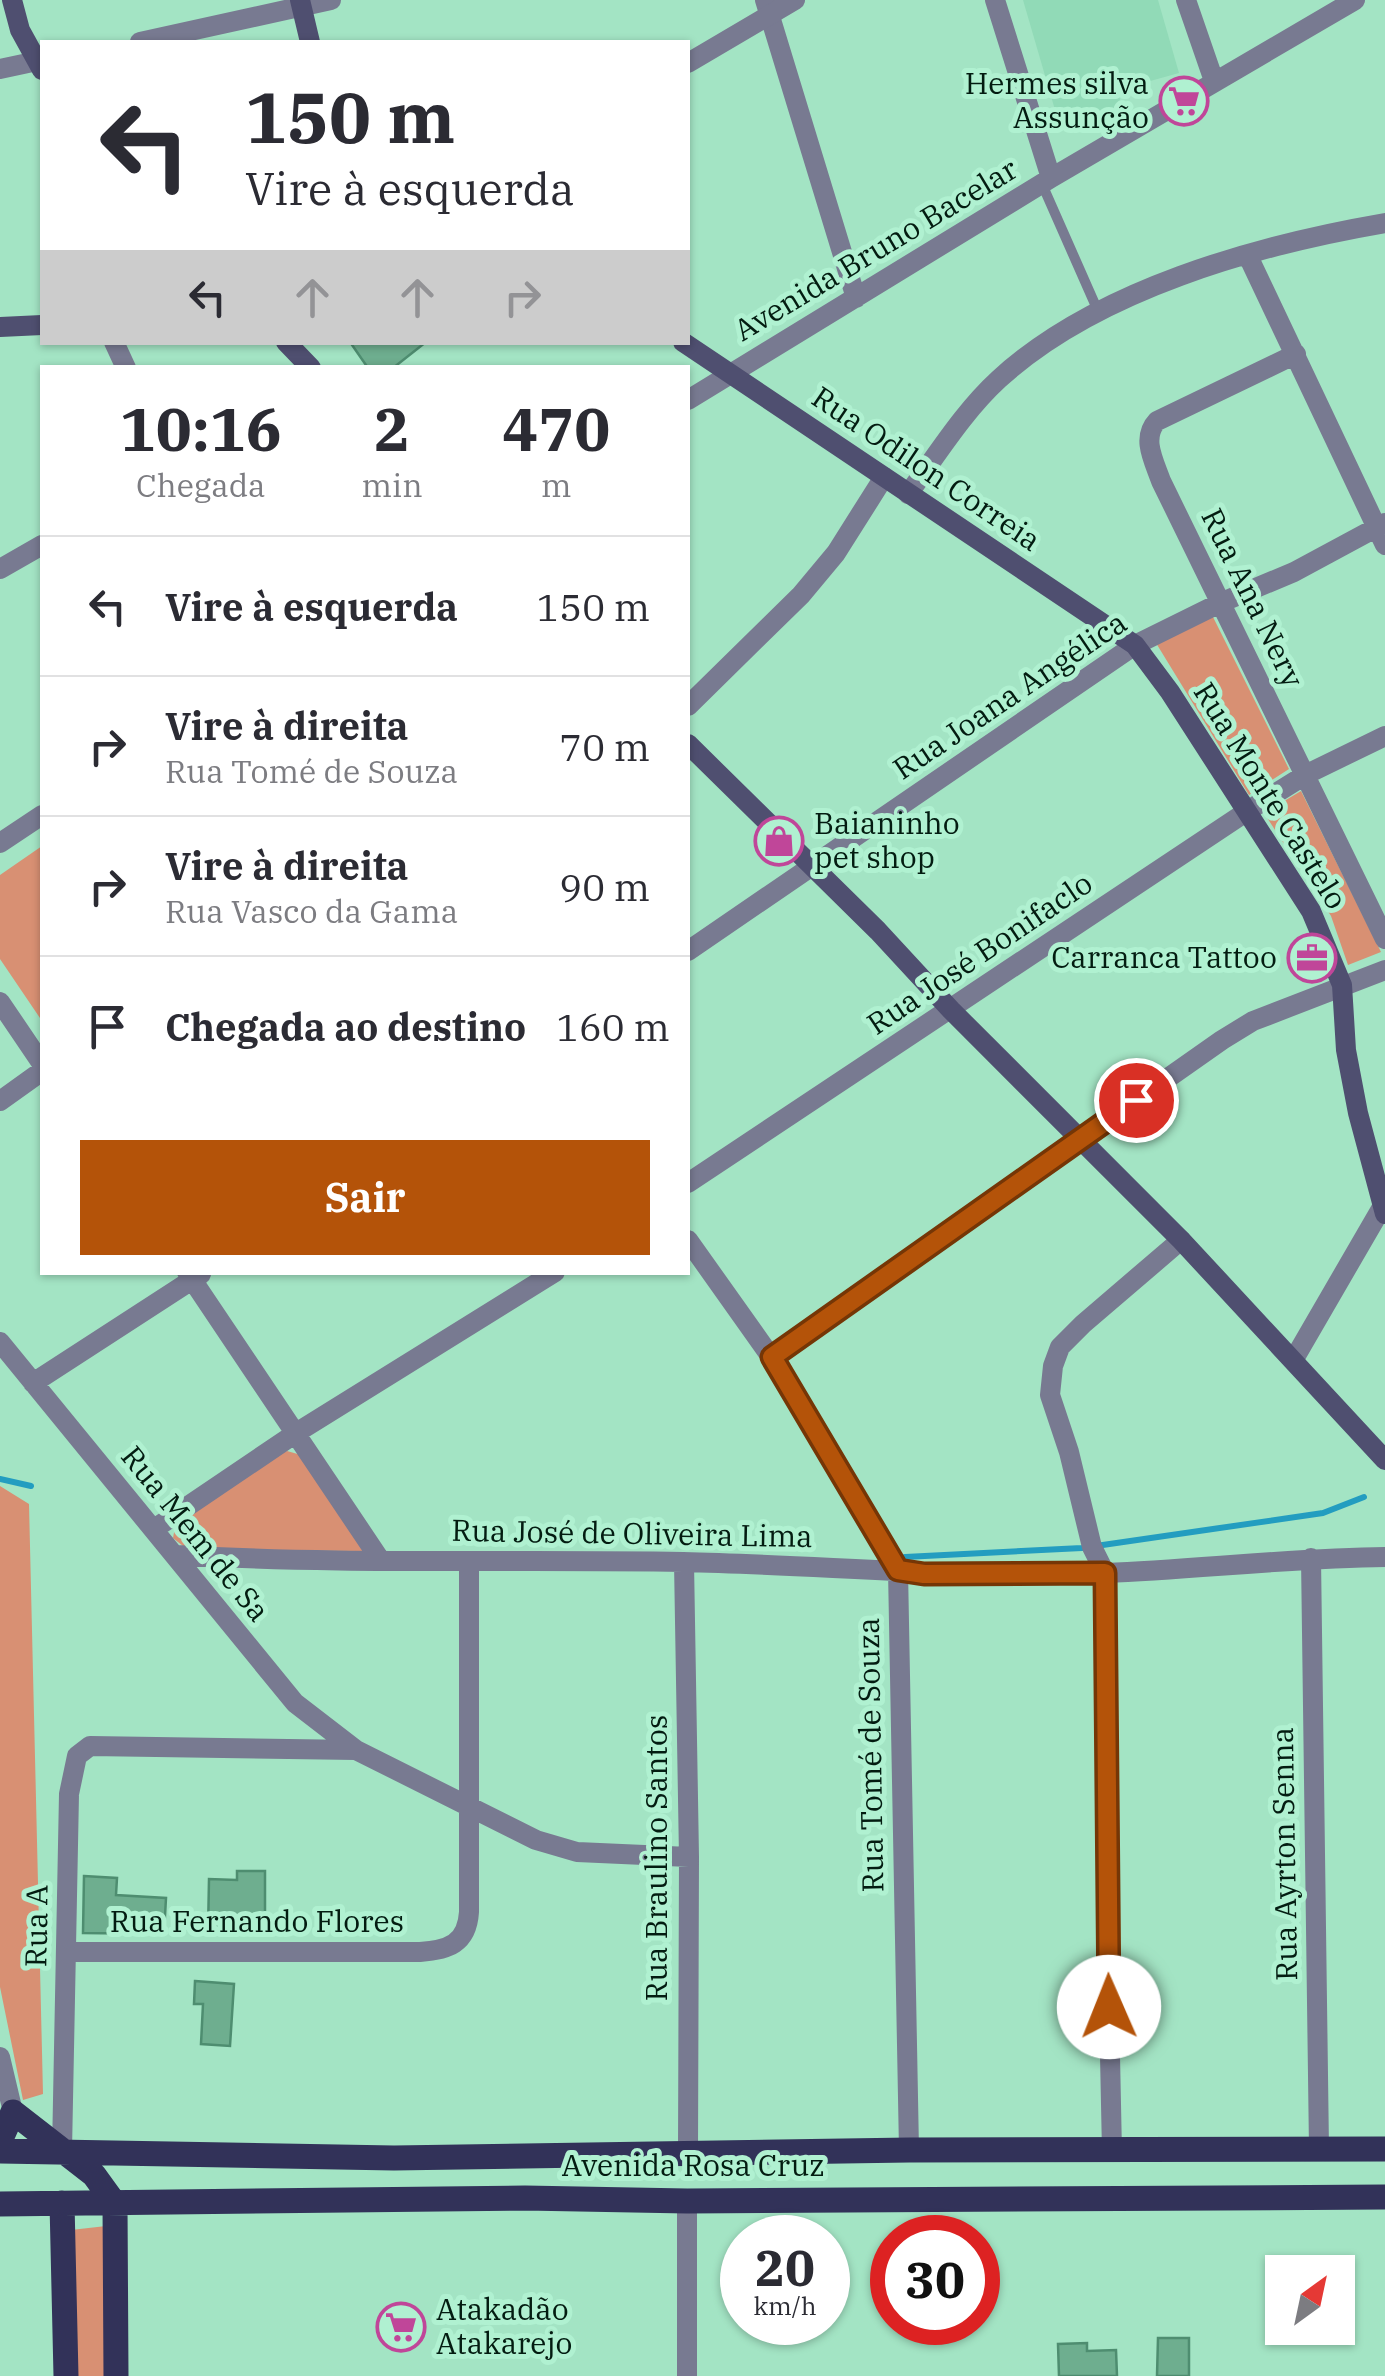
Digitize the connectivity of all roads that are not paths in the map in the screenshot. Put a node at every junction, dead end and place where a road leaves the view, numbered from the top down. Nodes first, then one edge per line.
1 (12, 0) edge
2 (331, 0) edge
3 (795, 0) edge
4 (996, 0) edge
5 (1186, 0) edge
6 (1355, 0) edge
7 (301, 3) edge
8 (768, 7) edge
9 (148, 40) edge
10 (310, 40) edge
11 (40, 61) edge
12 (690, 62) edge
13 (40, 63) edge
14 (0, 68) edge
15 (1214, 82) junction
16 (1047, 181) junction
17 (1385, 223) edge
18 (1248, 256) junction
19 (856, 298) junction
20 (1098, 311) junction
21 (40, 325) edge
22 (0, 327) edge
23 (289, 345) edge
24 (688, 345) edge
25 (1296, 354) junction
26 (308, 365) edge
27 (731, 373) junction
28 (690, 399) edge
29 (884, 477) junction
30 (908, 494) junction
31 (1382, 532) edge
32 (40, 546) edge
33 (0, 569) edge
34 (1220, 603) junction
35 (1135, 645) junction
36 (690, 704) edge
37 (1385, 736) edge
38 (690, 746) edge
39 (1305, 775) junction
40 (1248, 810) junction
41 (40, 816) edge
42 (0, 844) edge
43 (814, 866) junction
44 (1385, 940) edge
45 (690, 950) edge
46 (1385, 970) edge
47 (1342, 985) junction
48 (0, 1002) edge
49 (952, 1010) junction
50 (40, 1064) edge
51 (40, 1069) edge
52 (0, 1101) edge
53 (1080, 1140) junction
54 (690, 1182) edge
55 (1384, 1206) edge
56 (1180, 1240) junction
57 (690, 1243) edge
58 (194, 1275) edge
59 (551, 1275) edge
60 (0, 1342) edge
61 (772, 1357) junction
62 (1294, 1359) junction
63 (33, 1382) junction
64 (296, 1433) junction
65 (1385, 1460) edge
66 (154, 1529) junction
67 (176, 1555) junction
68 (1385, 1557) edge
69 (1311, 1558) junction
70 (381, 1561) junction
71 (469, 1561) junction
72 (684, 1562) junction
73 (898, 1570) junction
74 (1105, 1573) junction
75 (356, 1750) junction
76 (470, 1806) junction
77 (689, 1856) junction
78 (67, 1952) junction
79 (0, 2057) edge
80 (13, 2112) junction
81 (0, 2141) edge
82 (1319, 2148) junction
83 (1352, 2149) junction
84 (1385, 2149) edge
85 (909, 2150) junction
86 (0, 2151) edge
87 (62, 2151) junction
88 (1012, 2151) junction
89 (130, 2152) junction
90 (1112, 2152) junction
91 (688, 2154) junction
92 (608, 2155) junction
93 (94, 2175) junction
94 (1351, 2197) junction
95 (1385, 2197) edge
96 (602, 2198) junction
97 (1016, 2198) junction
98 (688, 2202) junction
99 (70, 2203) junction
100 (0, 2204) edge
101 (115, 2204) junction
102 (66, 2376) edge
103 (116, 2376) edge
104 (686, 2376) edge

1 - 11 main road
2 - 7 street
3 - 8 street
4 - 16 street
5 - 15 street
6 - 15 street, Avenida Bruno Bacelar
7 - 9 street
7 - 10 main road
8 - 12 street
8 - 19 street
13 - 14 street
15 - 16 street, Avenida Bruno Bacelar
16 - 19 street, Avenida Bruno Bacelar
16 - 20 lane
17 - 18 street
18 - 20 street
18 - 25 street
19 - 27 street, Avenida Bruno Bacelar
20 - 30 street
21 - 22 main road
23 - 26 main road
24 - 27 main road, Rua Odilon Correia
25 - 31 street
25 - 34 street, Rua Ana Nery
27 - 28 street, Avenida Bruno Bacelar
27 - 29 main road, Rua Odilon Correia
29 - 30 main road, Rua Odilon Correia
29 - 36 street
30 - 35 main road, Rua Odilon Correia
31 - 34 street, Rua Joana Angélica
32 - 33 street
34 - 35 street, Rua Joana Angélica
34 - 39 street, Rua Ana Nery
35 - 40 main road, Rua Monte Castelo
35 - 43 street, Rua Joana Angélica
37 - 39 street, Rua José Bonifaclo
38 - 43 main road
39 - 40 street, Rua José Bonifaclo
39 - 44 street, Rua Ana Nery
40 - 47 main road, Rua Monte Castelo
40 - 49 street, Rua José Bonifaclo
41 - 42 street
43 - 45 street, Rua Joana Angélica
43 - 49 main road
46 - 47 street
47 - 53 street
47 - 55 main road, Rua Monte Castelo
48 - 50 street
49 - 53 main road
49 - 54 street, Rua José Bonifaclo
51 - 52 street
53 - 56 main road
53 - 61 street
55 - 62 street
56 - 62 main road
56 - 74 street
57 - 61 street, Rua Tomé de Souza
58 - 63 street
58 - 64 street
59 - 64 street
60 - 63 street, Rua Mem de Sa
61 - 73 street, Rua Tomé de Souza
62 - 65 main road
63 - 66 street, Rua Mem de Sa
64 - 66 street
64 - 70 street
66 - 67 street, Rua Mem de Sa
67 - 70 street, Rua José de Oliveira Lima
67 - 75 street, Rua Mem de Sa
68 - 69 street, Rua José de Oliveira Lima
69 - 74 street, Rua José de Oliveira Lima
69 - 82 street, Rua Ayrton Senna
70 - 71 street, Rua José de Oliveira Lima
71 - 72 street, Rua José de Oliveira Lima
71 - 76 street
72 - 73 street, Rua José de Oliveira Lima
72 - 77 street, Rua Braulino Santos
73 - 74 street, Rua José de Oliveira Lima
73 - 85 street, Rua Tomé de Souza
74 - 90 street
75 - 76 street
75 - 78 street, Rua A
76 - 77 street
76 - 78 street, Rua Fernando Flores
77 - 91 street, Rua Braulino Santos
78 - 87 street, Rua A
79 - 80 street
80 - 81 main road
80 - 87 main road
82 - 83 main road, Avenida Rosa Cruz
82 - 90 main road, Avenida Rosa Cruz
83 - 84 main road, Avenida Rosa Cruz
83 - 94 main road
85 - 88 main road, Avenida Rosa Cruz
85 - 91 main road, Avenida Rosa Cruz
86 - 87 main road, Avenida Rosa Cruz
87 - 89 main road, Avenida Rosa Cruz
87 - 93 main road
88 - 90 main road, Avenida Rosa Cruz
88 - 97 main road
89 - 92 main road, Avenida Rosa Cruz
89 - 93 main road
91 - 92 main road, Avenida Rosa Cruz
92 - 96 main road
93 - 99 main road
93 - 101 main road
94 - 95 main road, Avenida Rosa Cruz
94 - 97 main road, Avenida Rosa Cruz
96 - 98 main road, Avenida Rosa Cruz
96 - 101 main road, Avenida Rosa Cruz
97 - 98 main road, Avenida Rosa Cruz
98 - 104 street
99 - 100 main road, Avenida Rosa Cruz
99 - 101 main road, Avenida Rosa Cruz
99 - 102 main road
101 - 103 main road

